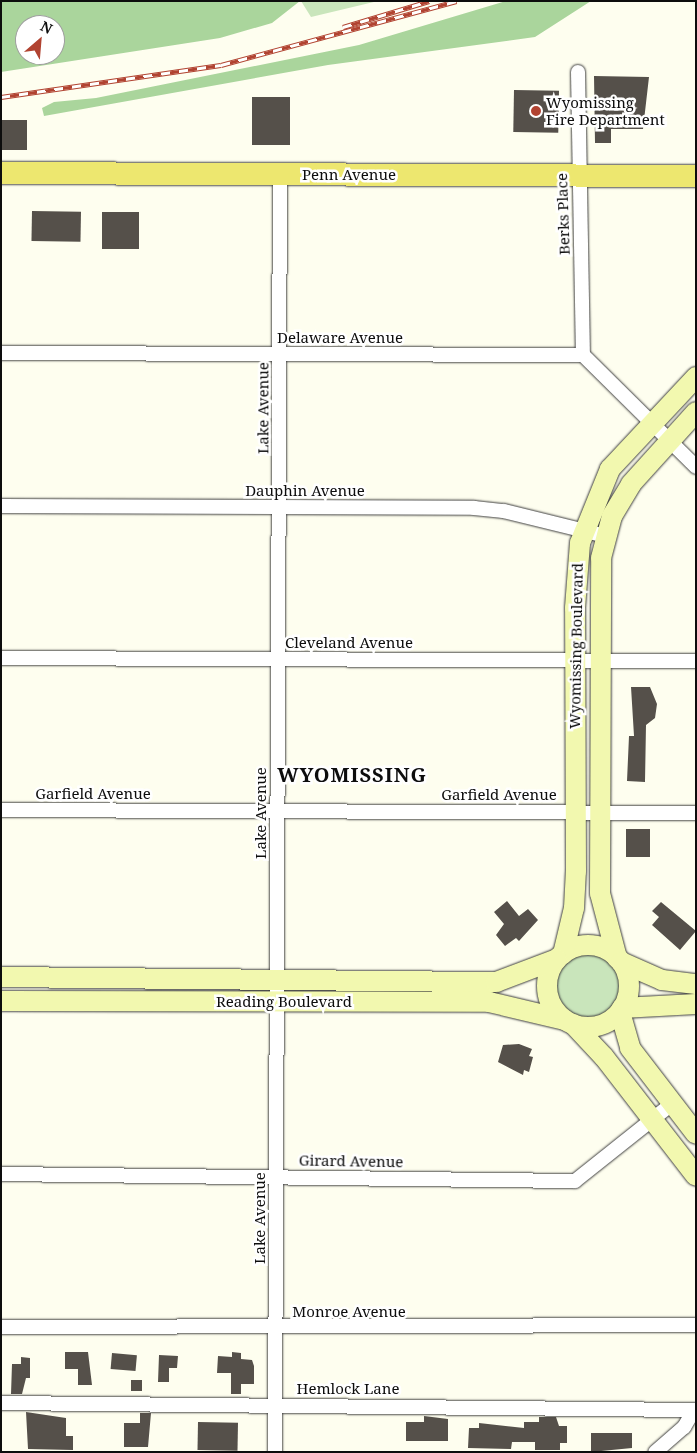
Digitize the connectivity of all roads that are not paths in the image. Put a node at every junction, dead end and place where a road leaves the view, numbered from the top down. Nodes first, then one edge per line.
1 (578, 72) dead end
2 (1, 173) edge
3 (280, 174) junction
4 (577, 176) junction
5 (696, 176) edge
6 (1, 354) edge
7 (279, 355) junction
8 (583, 355) junction
9 (696, 377) edge
10 (696, 412) edge
11 (651, 421) junction
12 (669, 439) junction
13 (696, 467) edge
14 (1, 506) edge
15 (279, 507) junction
16 (584, 531) junction
17 (606, 536) junction
18 (1, 658) edge
19 (576, 658) junction
20 (601, 658) junction
21 (278, 659) junction
22 (696, 661) edge
23 (1, 810) edge
24 (278, 810) junction
25 (574, 811) junction
26 (602, 812) junction
27 (696, 813) edge
28 (560, 956) junction
29 (619, 960) junction
30 (1, 978) edge
31 (276, 980) junction
32 (696, 984) edge
33 (1, 1002) edge
34 (276, 1003) junction
35 (696, 1004) edge
36 (621, 1010) junction
37 (569, 1022) junction
38 (673, 1103) junction
39 (651, 1119) junction
40 (696, 1134) edge
41 (1, 1174) edge
42 (276, 1176) junction
43 (696, 1176) edge
44 (696, 1325) edge
45 (1, 1327) edge
46 (275, 1328) junction
47 (1, 1403) edge
48 (275, 1405) junction
49 (275, 1452) edge
50 (655, 1452) edge

1 - 4 street, Berks Place
2 - 3 main road, Penn Avenue
3 - 4 main road, Penn Avenue
3 - 7 street, Lake Avenue
4 - 5 main road, Penn Avenue
4 - 8 street, Berks Place
6 - 7 street, Delaware Avenue
7 - 8 street, Delaware Avenue
7 - 15 street, Lake Avenue
8 - 11 street
9 - 11 main road, Wyomissing Boulevard
10 - 12 main road, Wyomissing Boulevard
11 - 12 street
11 - 16 main road, Wyomissing Boulevard
12 - 13 street
12 - 17 main road, Wyomissing Boulevard
14 - 15 street, Dauphin Avenue
15 - 16 street, Dauphin Avenue
15 - 21 street, Lake Avenue
16 - 17 street, Dauphin Avenue
16 - 19 main road, Wyomissing Boulevard
17 - 20 main road, Wyomissing Boulevard
18 - 21 street, Cleveland Avenue
19 - 20 street, Cleveland Avenue
19 - 21 street, Cleveland Avenue
19 - 25 main road, Wyomissing Boulevard
20 - 22 street, Cleveland Avenue
20 - 26 main road, Wyomissing Boulevard
21 - 24 street, Lake Avenue
23 - 24 street, Garfield Avenue
24 - 25 street, Garfield Avenue
24 - 31 street, Lake Avenue
25 - 26 street, Garfield Avenue
25 - 28 main road, Wyomissing Boulevard
26 - 27 street, Garfield Avenue
26 - 29 main road, Wyomissing Boulevard
28 - 29 main road
28 - 31 main road, Reading Boulevard
28 - 37 main road
29 - 32 main road
29 - 36 main road
30 - 31 main road, Reading Boulevard
31 - 34 street, Lake Avenue
33 - 34 main road, Reading Boulevard
34 - 37 main road, Reading Boulevard
34 - 42 street, Lake Avenue
35 - 36 main road
36 - 37 main road
36 - 38 main road
37 - 39 main road
38 - 39 street, Girard Avenue
38 - 40 main road
39 - 42 street, Girard Avenue
39 - 43 main road
41 - 42 street, Girard Avenue
42 - 46 street, Lake Avenue
44 - 46 street, Monroe Avenue
45 - 46 street, Monroe Avenue
46 - 48 street, Lake Avenue
47 - 48 street, Hemlock Lane
48 - 49 street, Lake Avenue
48 - 50 street, Hemlock Lane

